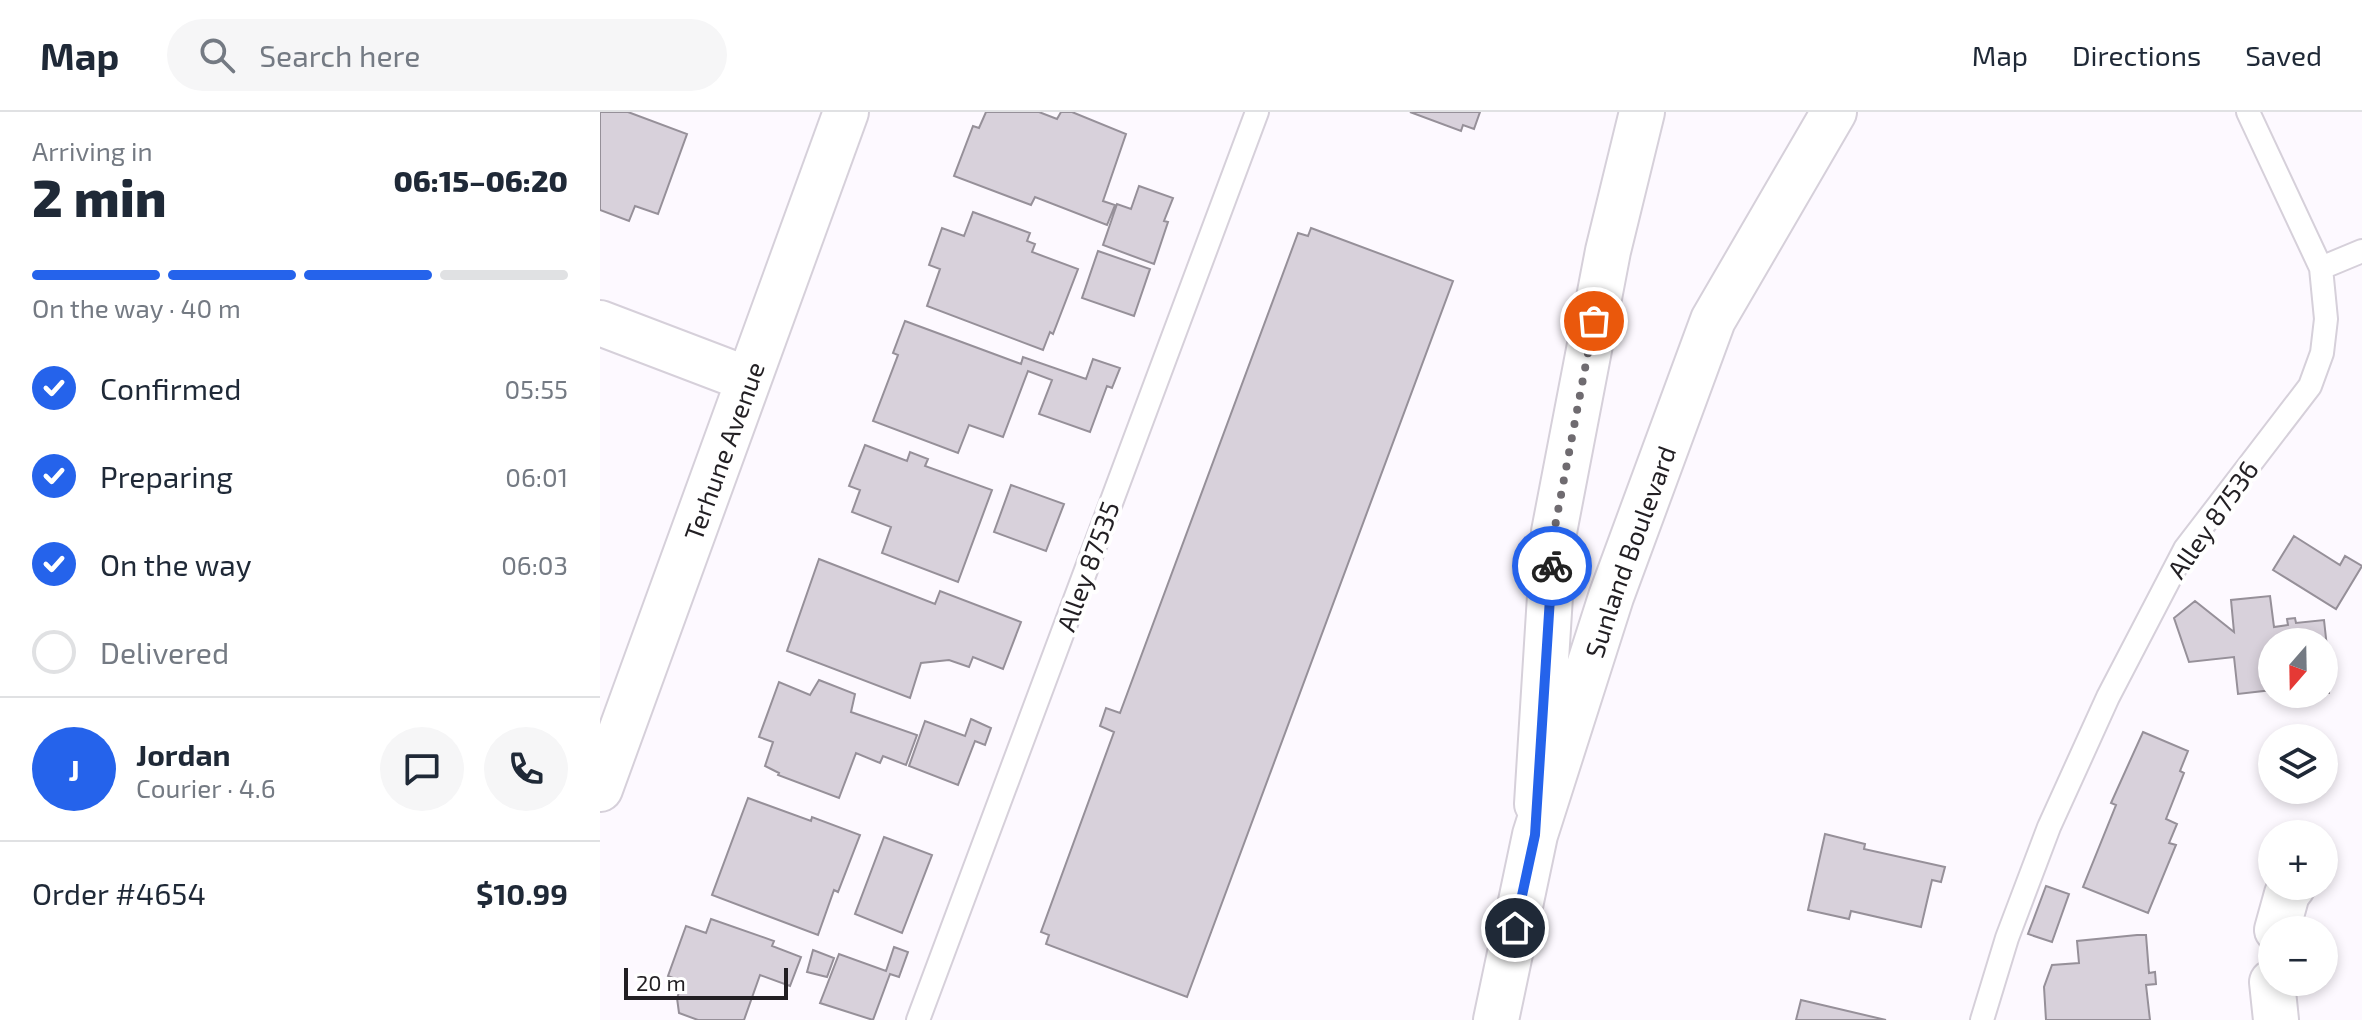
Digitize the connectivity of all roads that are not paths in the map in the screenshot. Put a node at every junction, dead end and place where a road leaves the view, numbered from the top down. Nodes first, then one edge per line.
1 (846, 112) edge
2 (1257, 112) edge
3 (1642, 112) edge
4 (1834, 112) edge
5 (2248, 112) edge
6 (2362, 251) edge
7 (2321, 268) junction
8 (600, 323) edge
9 (747, 379) junction
10 (600, 789) edge
11 (1535, 835) junction
12 (2274, 996) edge
13 (918, 1020) edge
14 (1496, 1020) edge
15 (1982, 1020) edge
16 (2276, 1020) edge

1 - 9 street, Terhune Avenue
2 - 13 lane, Alley 87535
3 - 11 street
4 - 11 street, Sunland Boulevard
5 - 7 lane, Alley 87536
6 - 7 lane
7 - 15 lane, Alley 87536
8 - 9 street
9 - 10 street, Terhune Avenue
11 - 14 street, Sunland Boulevard
12 - 16 street

